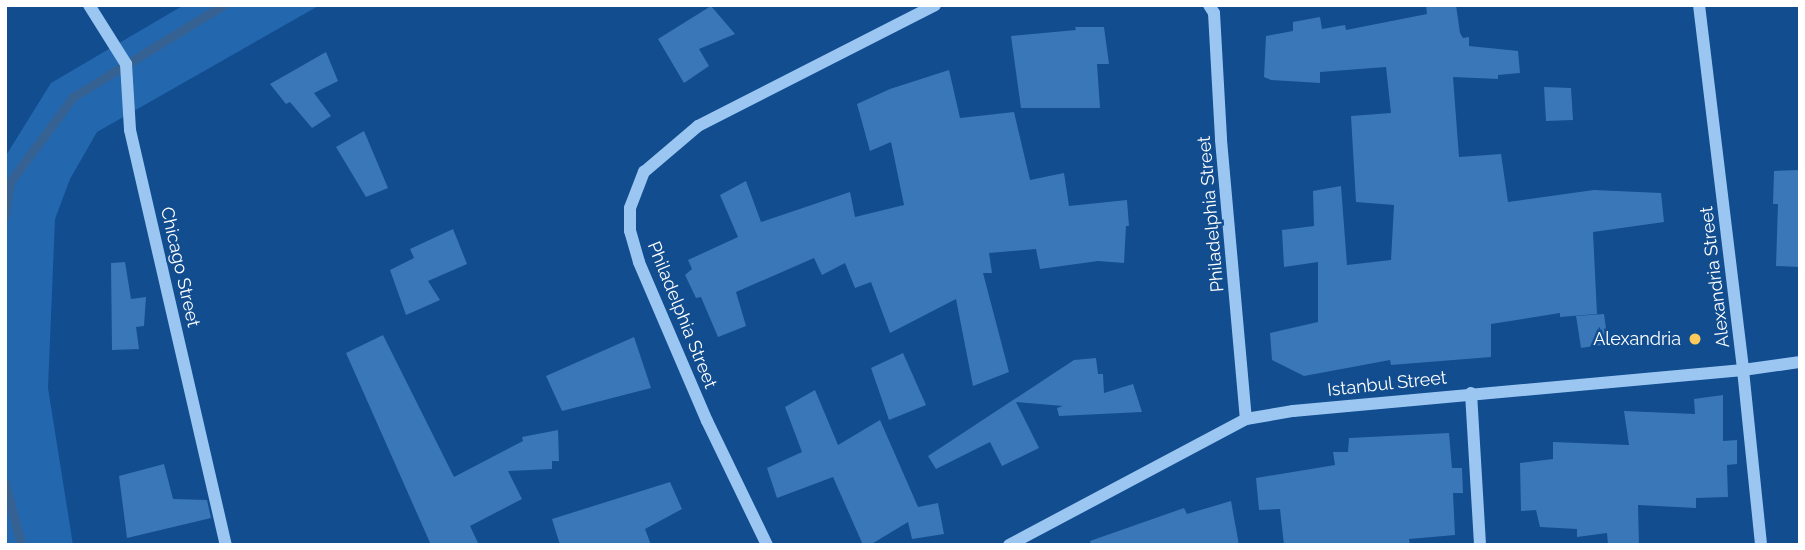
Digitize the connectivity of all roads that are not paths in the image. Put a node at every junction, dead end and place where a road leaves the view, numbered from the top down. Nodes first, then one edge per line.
1 (89, 5) edge
2 (935, 5) edge
3 (1209, 5) edge
4 (1699, 5) edge
5 (1800, 362) edge
6 (1743, 370) junction
7 (1471, 393) junction
8 (1246, 419) junction
9 (226, 545) edge
10 (767, 545) edge
11 (1009, 545) edge
12 (1480, 545) edge
13 (1761, 545) edge

1 - 9 street, Chicago Street
2 - 10 street, Philadelphia Street
3 - 8 street, Philadelphia Street
4 - 6 street, Alexandria Street
5 - 6 street, Istanbul Street
6 - 7 street, Istanbul Street
6 - 13 street, Alexandria Street
7 - 8 street, Istanbul Street
7 - 12 street
8 - 11 street, Istanbul Street

